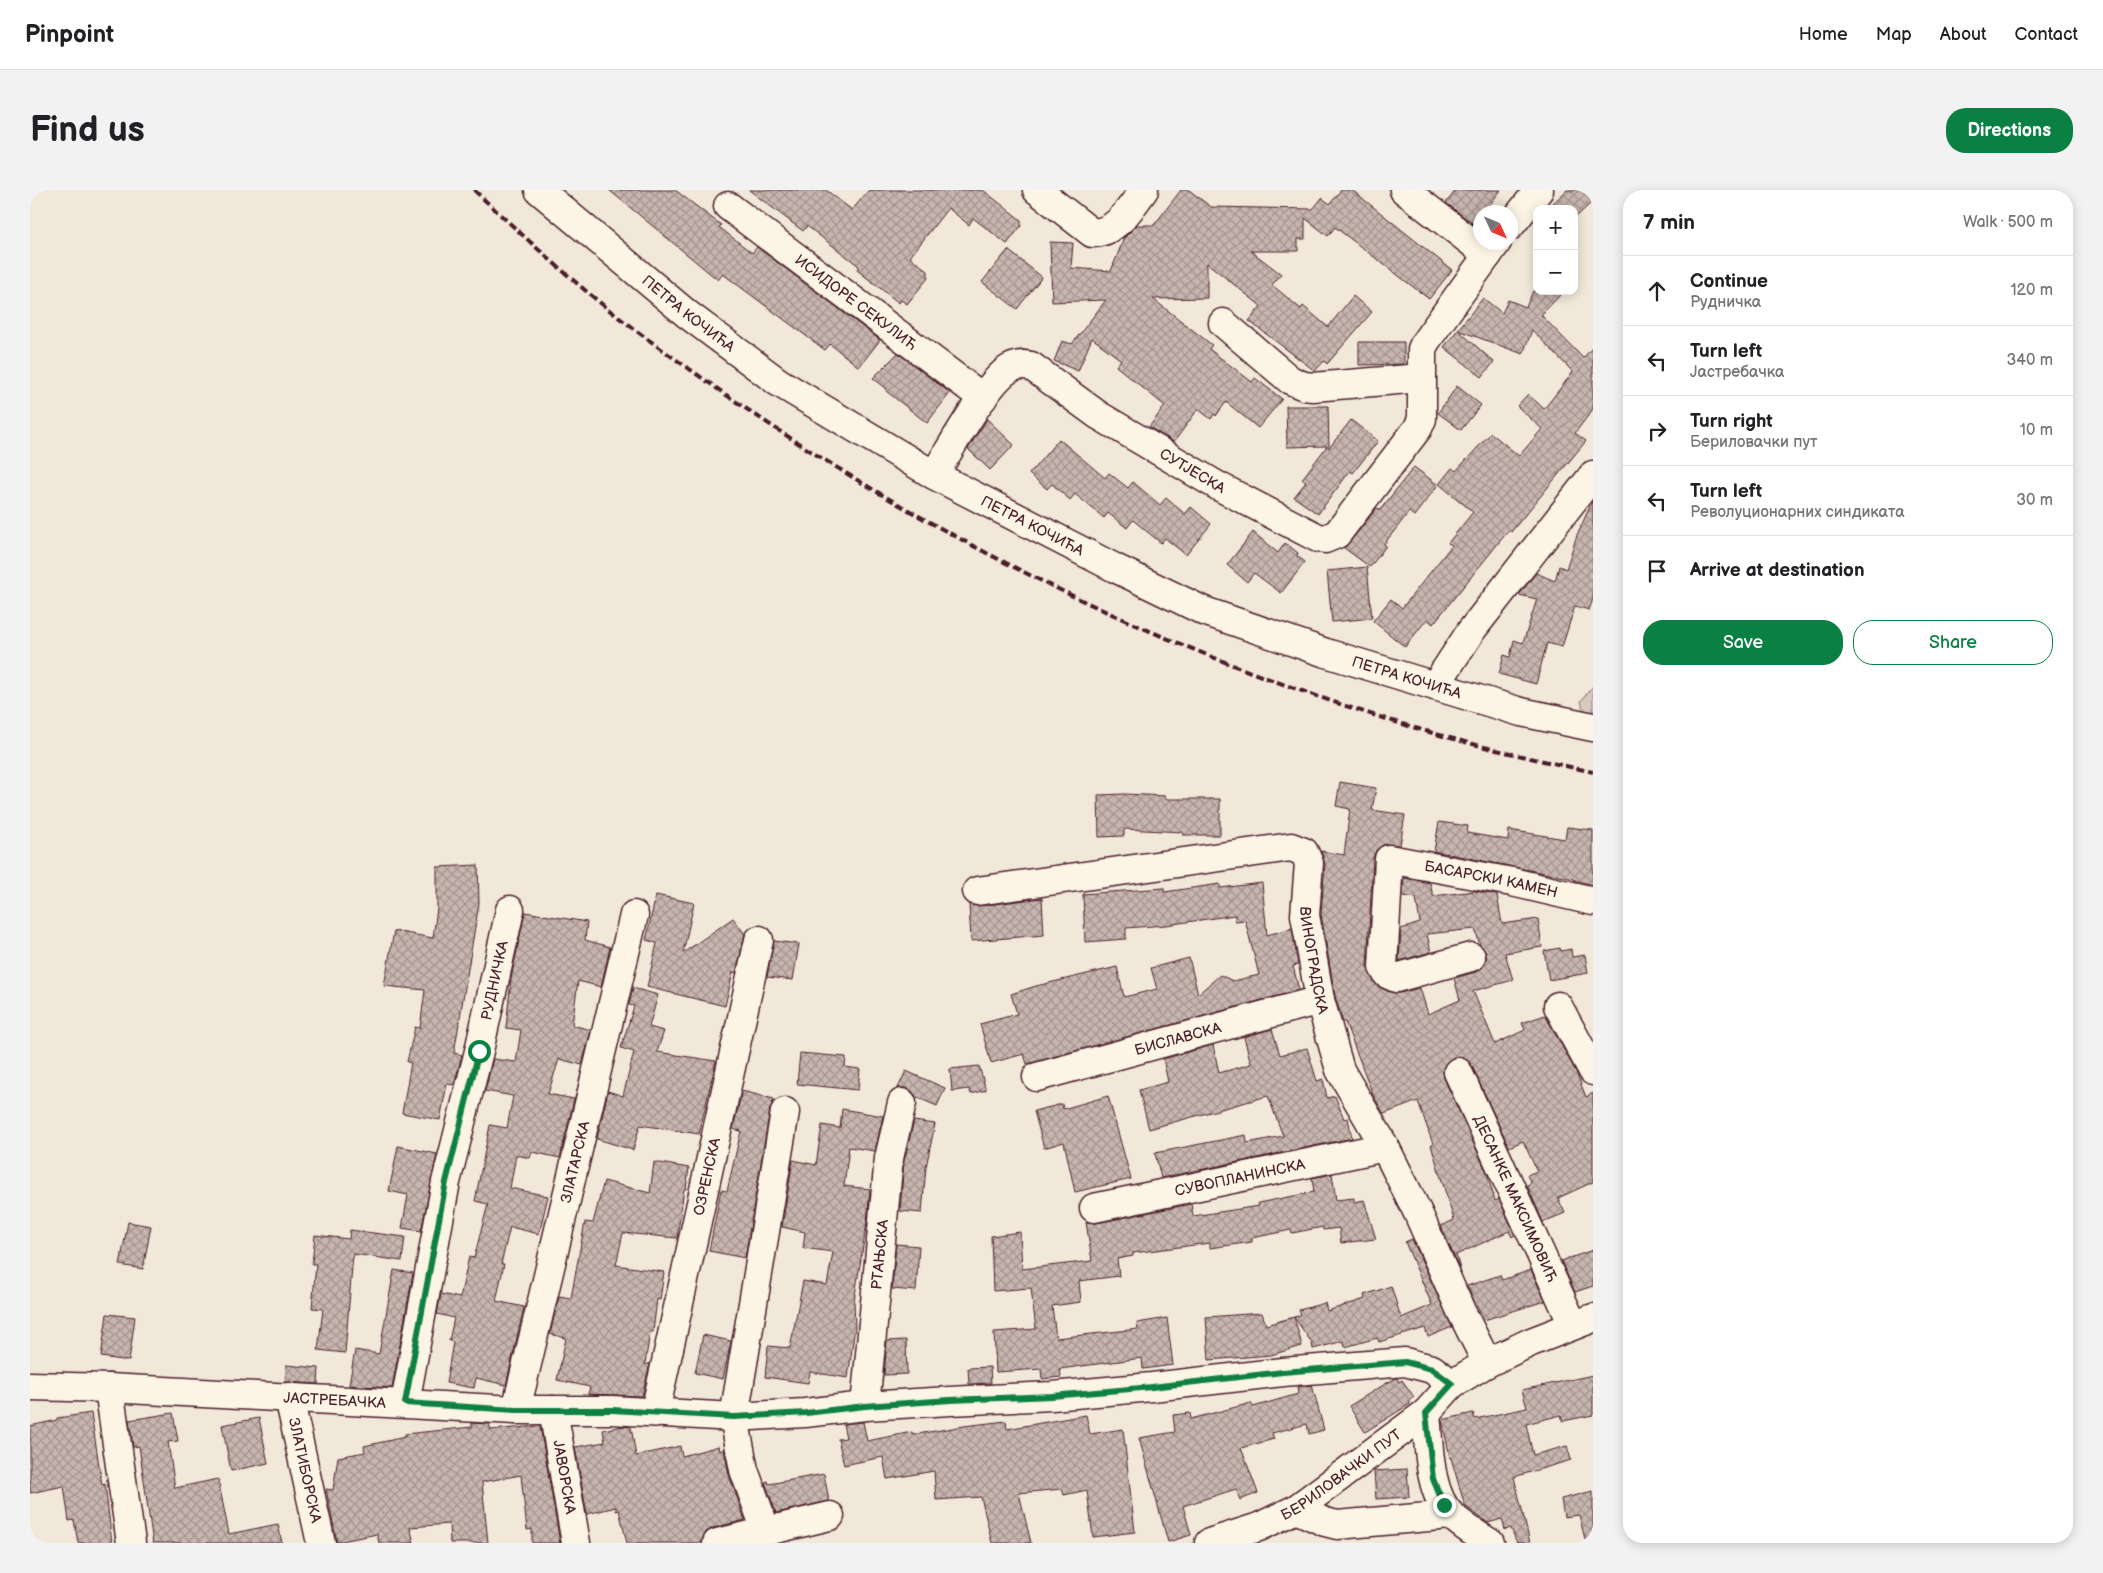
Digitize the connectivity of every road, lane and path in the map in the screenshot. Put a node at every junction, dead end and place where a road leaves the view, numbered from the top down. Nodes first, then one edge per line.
1 (539, 190) edge
2 (1037, 190) edge
3 (1144, 190) edge
4 (1404, 190) edge
5 (1539, 190) edge
6 (728, 206) dead end
7 (1518, 216) edge
8 (1473, 236) edge
9 (1491, 250) edge
10 (1223, 323) dead end
11 (1422, 378) junction
12 (983, 398) junction
13 (1593, 475) edge
14 (934, 476) junction
15 (1435, 686) junction
16 (1593, 727) edge
17 (978, 891) dead end
18 (1593, 901) edge
19 (510, 910) dead end
20 (634, 915) dead end
21 (759, 940) dead end
22 (1471, 957) dead end
23 (1320, 1000) junction
24 (1558, 1006) dead end
25 (1593, 1071) edge
26 (1458, 1072) dead end
27 (1037, 1077) dead end
28 (902, 1103) dead end
29 (785, 1112) dead end
30 (1385, 1147) junction
31 (1094, 1208) dead end
32 (1583, 1321) edge
33 (1487, 1363) junction
34 (1452, 1384) junction
35 (30, 1386) edge
36 (109, 1388) junction
37 (289, 1397) junction
38 (405, 1403) junction
39 (865, 1406) junction
40 (516, 1410) junction
41 (553, 1410) junction
42 (655, 1412) junction
43 (1426, 1413) junction
44 (734, 1417) junction
45 (1296, 1509) junction
46 (1451, 1515) junction
47 (830, 1516) dead end
48 (766, 1531) junction
49 (1392, 1532) edge
50 (1338, 1534) edge
51 (131, 1543) edge
52 (321, 1543) edge
53 (576, 1543) edge
54 (717, 1543) edge
55 (1209, 1543) edge
56 (1490, 1543) edge

1 - 14 street, ПЕТРА КОЧИЋА
2 - 3 street
4 - 8 street, СУТЈЕСКА
5 - 7 street
6 - 12 street, ИСИДОРЕ СЕКУЛИЋ
9 - 11 street, СУТЈЕСКА
10 - 11 street
11 - 12 street, СУТЈЕСКА
12 - 14 street, СУТЈЕСКА
13 - 15 street
14 - 15 street, ПЕТРА КОЧИЋА
15 - 16 street, ПЕТРА КОЧИЋА
17 - 23 street, ВИНОГРАДСКА
18 - 22 street, БАСАРСКИ КАМЕН
19 - 38 street, РУДНИЧКА
20 - 40 street, ЗЛАТАРСКА
21 - 42 street, ОЗРЕНСКА
23 - 27 street, БИСЛАВСКА
23 - 30 street, ВИНОГРАДСКА
24 - 25 street
26 - 32 street, ДЕСАНКЕ МАКСИМОВИЋ
28 - 39 street, РТАЊСКА
29 - 44 street
30 - 31 street, СУВОПЛАНИНСКА
30 - 33 street, ВИНОГРАДСКА
32 - 33 street, БЕРИЛОВАЧКИ ПУТ
33 - 34 street, БЕРИЛОВАЧКИ ПУТ
34 - 39 street, ЈАСТРЕБАЧКА
34 - 43 street, БЕРИЛОВАЧКИ ПУТ
35 - 36 street, ЈАСТРЕБАЧКА
36 - 37 street, ЈАСТРЕБАЧКА
36 - 51 street
37 - 38 street, ЈАСТРЕБАЧКА
37 - 52 street, ЗЛАТИБОРСКА
38 - 40 street, ЈАСТРЕБАЧКА
39 - 44 street, ЈАСТРЕБАЧКА
40 - 41 street, ЈАСТРЕБАЧКА
41 - 42 street, ЈАСТРЕБАЧКА
41 - 53 street, ЈАВОРСКА
42 - 44 street, ЈАСТРЕБАЧКА
43 - 45 street, БЕРИЛОВАЧКИ ПУТ
43 - 46 street
44 - 48 street
45 - 50 street
45 - 55 street, БЕРИЛОВАЧКИ ПУТ
46 - 49 street
46 - 56 street
47 - 48 street
48 - 54 street
49 - 50 street

